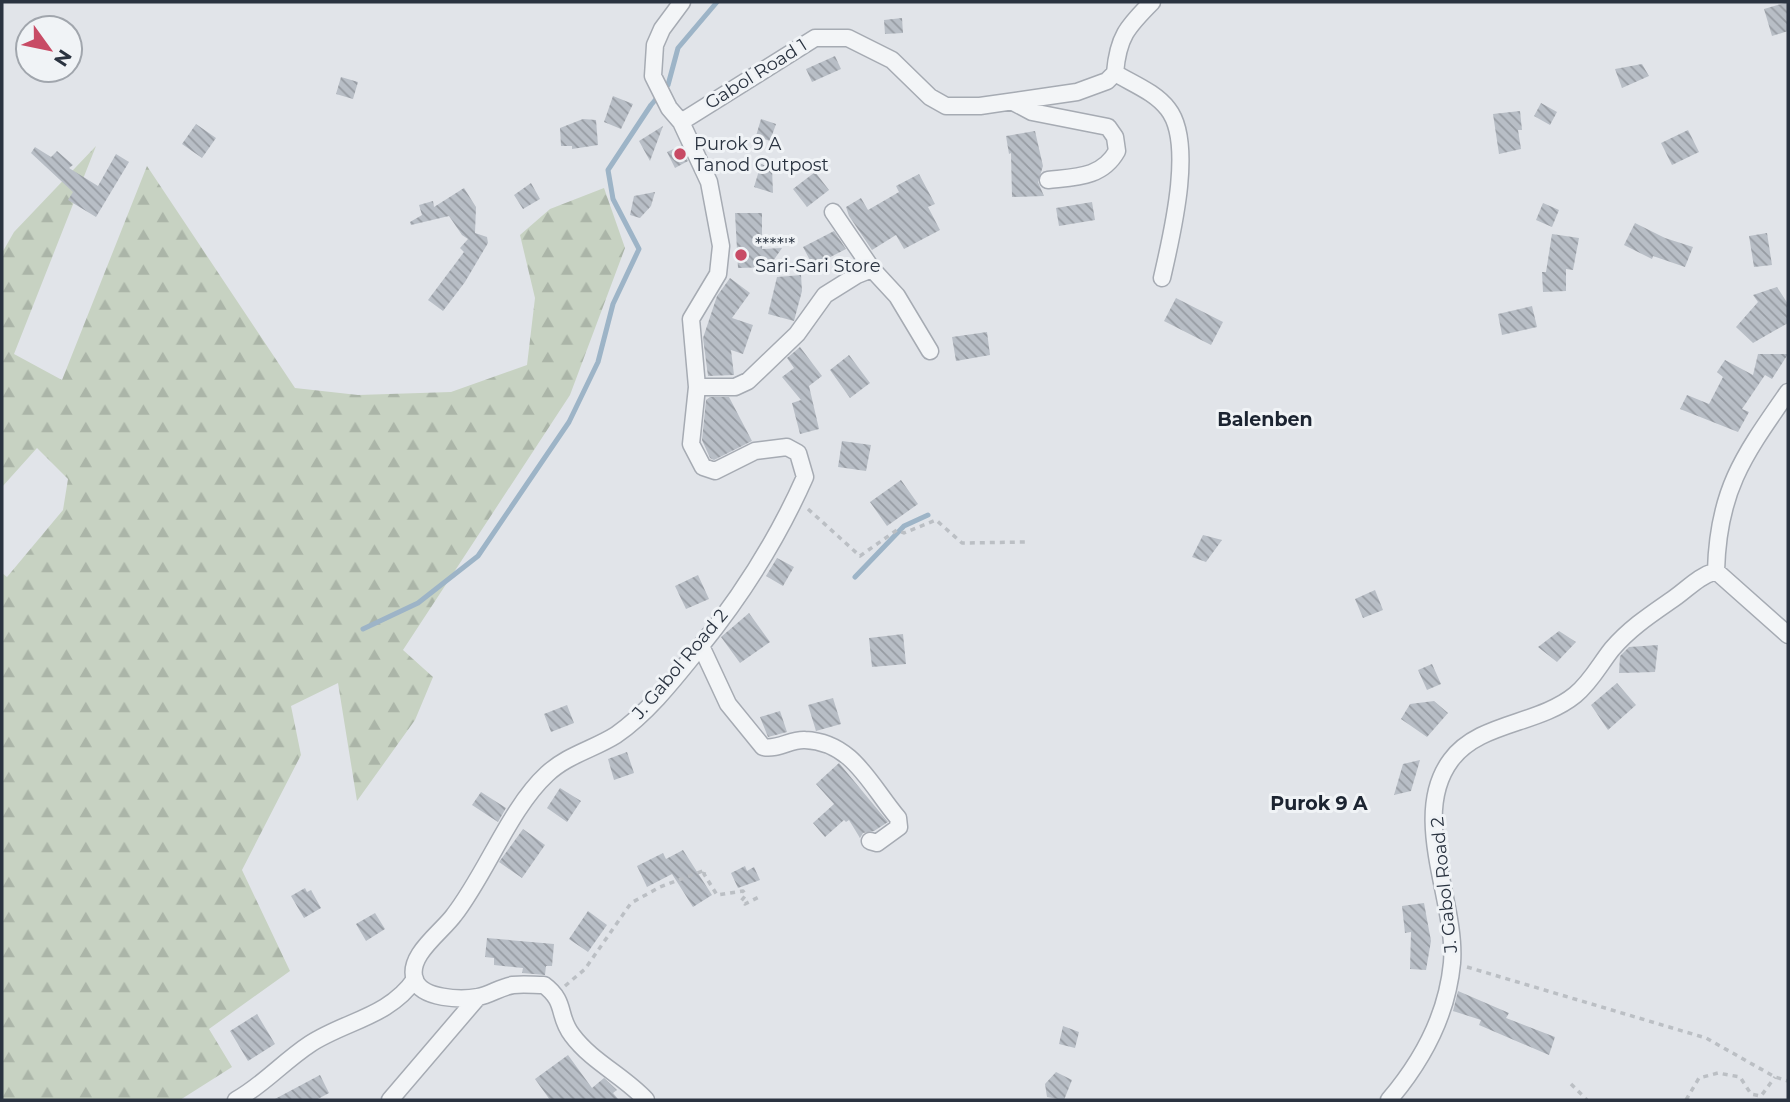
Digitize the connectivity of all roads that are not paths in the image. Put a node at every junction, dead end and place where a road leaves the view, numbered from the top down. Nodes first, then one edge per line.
1 (682, 2) edge
2 (1152, 2) edge
3 (1115, 74) junction
4 (1013, 102) junction
5 (681, 122) junction
6 (1048, 180) dead end
7 (833, 212) dead end
8 (872, 269) junction
9 (1162, 278) dead end
10 (930, 351) dead end
11 (697, 387) junction
12 (1788, 392) edge
13 (1716, 571) junction
14 (1788, 635) edge
15 (701, 646) junction
16 (870, 841) dead end
17 (415, 979) junction
18 (478, 997) junction
19 (236, 1100) edge
20 (390, 1100) edge
21 (646, 1100) edge
22 (1389, 1100) edge

1 - 5 street, J. Gabol Road 2
2 - 3 street
3 - 4 street, Gabol Road 1
3 - 9 street
4 - 5 street, Gabol Road 1
4 - 6 street
5 - 11 street, J. Gabol Road 2
7 - 8 street
8 - 10 street
8 - 11 street
11 - 15 street, J. Gabol Road 2
12 - 13 street
13 - 14 street
13 - 22 street, J. Gabol Road 2
15 - 16 street
15 - 17 street, J. Gabol Road 2
17 - 18 street
17 - 19 street
18 - 20 street
18 - 21 street

